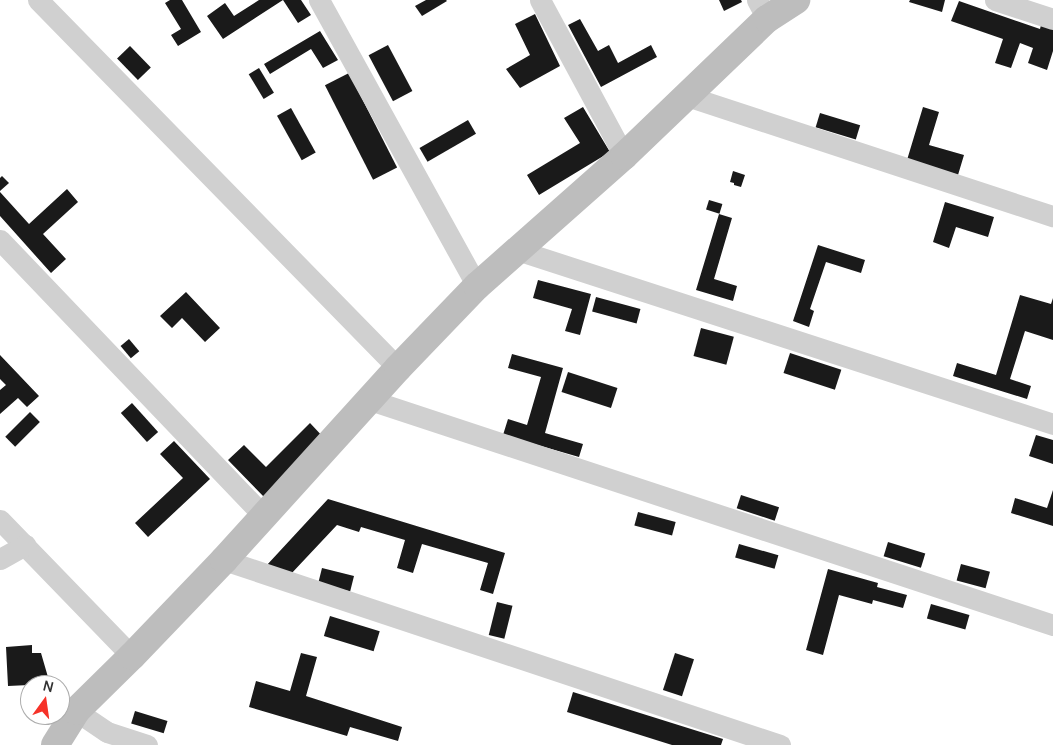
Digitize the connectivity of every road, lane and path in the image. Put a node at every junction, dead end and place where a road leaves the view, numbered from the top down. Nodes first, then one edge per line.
1 (38, 0) edge
2 (319, 0) edge
3 (540, 0) edge
4 (796, 0) edge
5 (995, 0) edge
6 (762, 9) edge
7 (1053, 19) edge
8 (687, 96) junction
9 (624, 156) junction
10 (1053, 216) edge
11 (0, 240) edge
12 (517, 250) junction
13 (477, 286) junction
14 (398, 368) junction
15 (370, 400) junction
16 (1053, 424) edge
17 (264, 516) junction
18 (0, 520) edge
19 (25, 545) junction
20 (0, 559) edge
21 (224, 560) junction
22 (1053, 625) edge
23 (132, 656) junction
24 (76, 711) junction
25 (55, 745) edge
26 (147, 745) edge
27 (780, 745) edge

1 - 14 street
2 - 13 street
3 - 9 street
4 - 6 street
5 - 7 street
6 - 8 street
8 - 9 street
8 - 10 street
9 - 12 street
11 - 17 street
12 - 13 street
12 - 16 street
13 - 14 street
14 - 15 street
15 - 17 street
15 - 22 street
17 - 21 street
18 - 19 street
19 - 20 street
19 - 23 street
21 - 23 street
21 - 27 street
23 - 24 street
24 - 25 street
24 - 26 street

